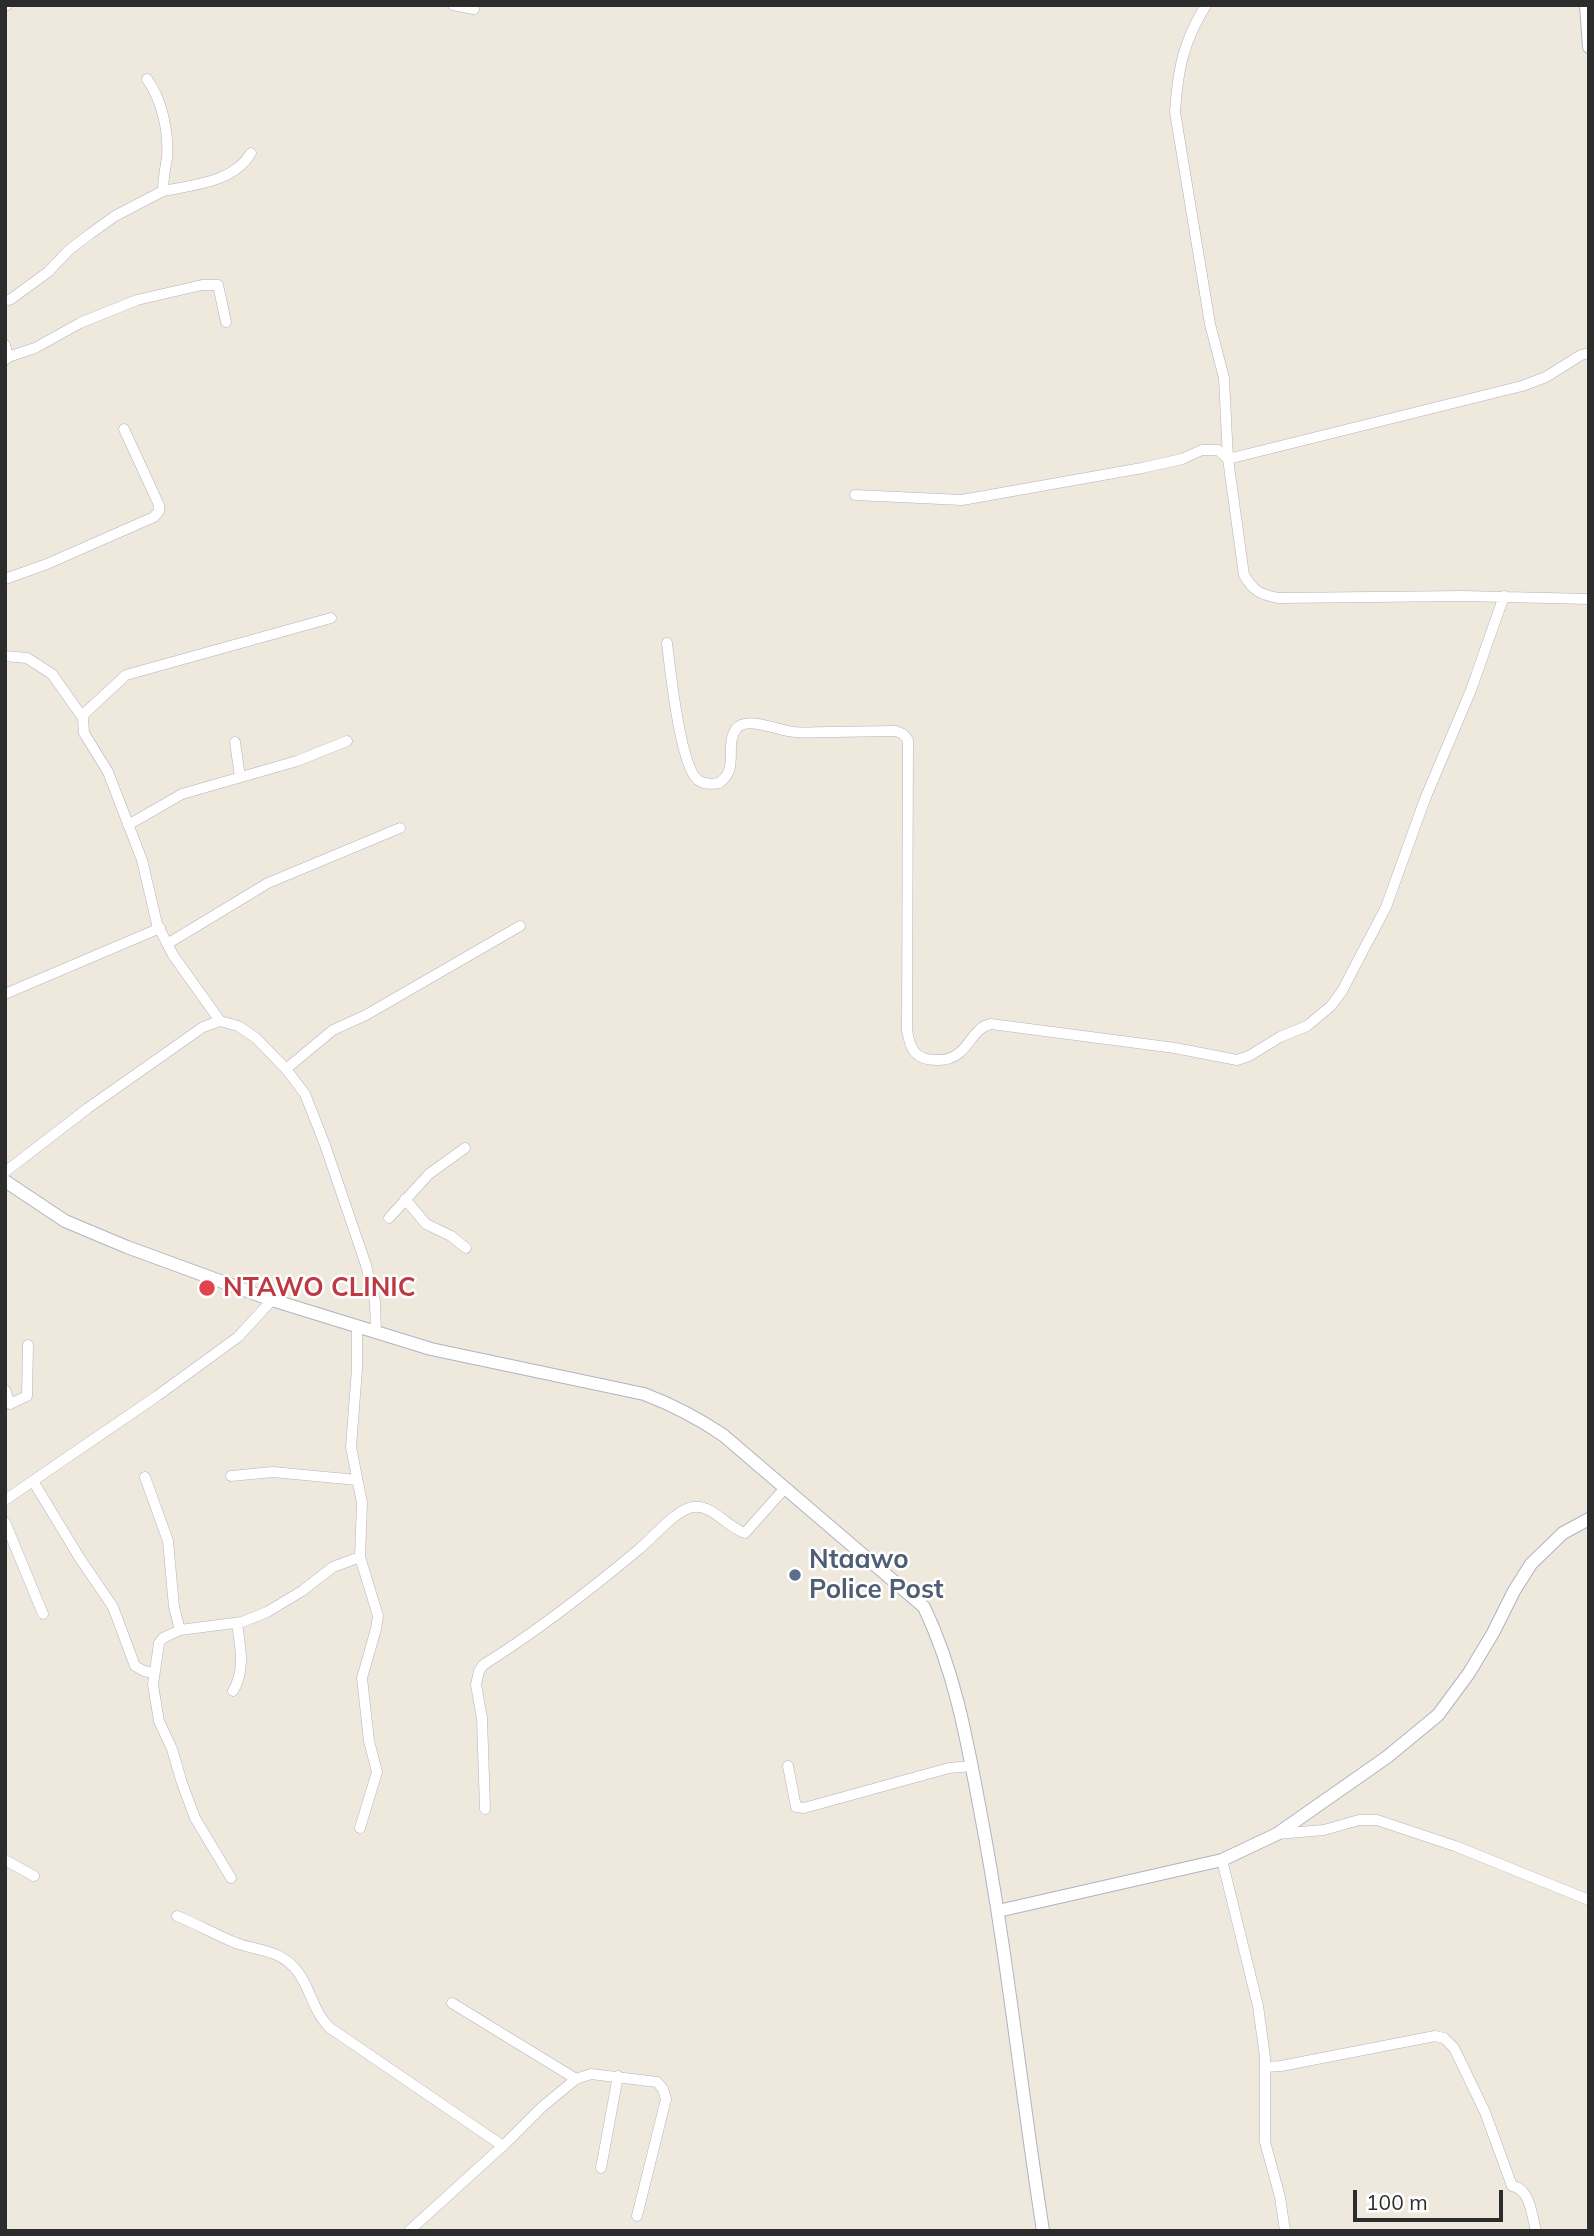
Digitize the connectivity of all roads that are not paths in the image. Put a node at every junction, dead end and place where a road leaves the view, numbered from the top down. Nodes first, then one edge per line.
1 (453, 5) edge
2 (1206, 5) edge
3 (1586, 5) edge
4 (474, 9) dead end
5 (1589, 47) edge
6 (147, 79) dead end
7 (251, 153) dead end
8 (163, 191) junction
9 (5, 301) edge
10 (226, 322) dead end
11 (5, 345) edge
12 (1589, 353) edge
13 (6, 358) edge
14 (124, 429) dead end
15 (1228, 459) junction
16 (855, 495) dead end
17 (5, 579) edge
18 (1504, 596) junction
19 (1589, 599) edge
20 (331, 618) dead end
21 (667, 643) dead end
22 (5, 656) edge
23 (83, 718) junction
24 (347, 741) dead end
25 (235, 742) dead end
26 (240, 777) junction
27 (128, 825) junction
28 (400, 828) dead end
29 (520, 926) dead end
30 (160, 928) junction
31 (167, 944) junction
32 (5, 994) edge
33 (220, 1021) junction
34 (286, 1069) junction
35 (465, 1148) dead end
36 (6, 1181) edge
37 (405, 1199) junction
38 (389, 1217) dead end
39 (467, 1248) dead end
40 (272, 1300) junction
41 (357, 1328) junction
42 (376, 1333) junction
43 (28, 1345) dead end
44 (5, 1390) edge
45 (231, 1476) dead end
46 (145, 1477) dead end
47 (357, 1480) junction
48 (33, 1481) junction
49 (785, 1488) junction
50 (5, 1500) edge
51 (1589, 1519) edge
52 (5, 1522) edge
53 (360, 1557) junction
54 (43, 1614) dead end
55 (237, 1623) junction
56 (180, 1630) junction
57 (154, 1673) junction
58 (233, 1691) dead end
59 (788, 1766) dead end
60 (972, 1766) junction
61 (485, 1809) dead end
62 (360, 1828) dead end
63 (1277, 1834) junction
64 (5, 1860) edge
65 (1222, 1860) junction
66 (34, 1876) dead end
67 (231, 1878) dead end
68 (1589, 1900) edge
69 (998, 1911) junction
70 (177, 1916) dead end
71 (452, 2003) dead end
72 (1265, 2067) junction
73 (618, 2077) junction
74 (576, 2079) junction
75 (503, 2146) junction
76 (601, 2168) dead end
77 (637, 2216) dead end
78 (409, 2231) edge
79 (1043, 2231) edge
80 (1284, 2231) edge
81 (1536, 2231) edge

1 - 4 street
2 - 15 street
3 - 5 street
6 - 8 street
7 - 8 street
8 - 9 street
10 - 13 street
11 - 13 street
12 - 15 street
14 - 17 street
15 - 16 street
15 - 18 street
18 - 19 street
18 - 21 street
20 - 23 street
22 - 23 street
23 - 27 street
24 - 26 street
25 - 26 street
26 - 27 street
27 - 30 street
28 - 31 street
29 - 34 street
30 - 31 street
30 - 32 street
31 - 33 street
33 - 34 street
33 - 36 street
34 - 42 street
35 - 37 street
36 - 40 street
37 - 38 street
37 - 39 street
40 - 41 street
40 - 48 street
41 - 42 street
41 - 47 street
42 - 49 street
43 - 44 street
45 - 47 street
46 - 56 street
47 - 53 street
48 - 50 street
48 - 57 street
49 - 60 street
49 - 61 street
51 - 63 street
52 - 54 street
53 - 55 street
53 - 62 street
55 - 56 street
55 - 58 street
56 - 57 street
57 - 67 street
59 - 60 street
60 - 69 street
63 - 65 street
63 - 68 street
64 - 66 street
65 - 69 street
65 - 72 street
69 - 79 street
70 - 75 street
71 - 74 street
72 - 80 street
72 - 81 street
73 - 74 street
73 - 76 street
73 - 77 street
74 - 75 street
75 - 78 street

